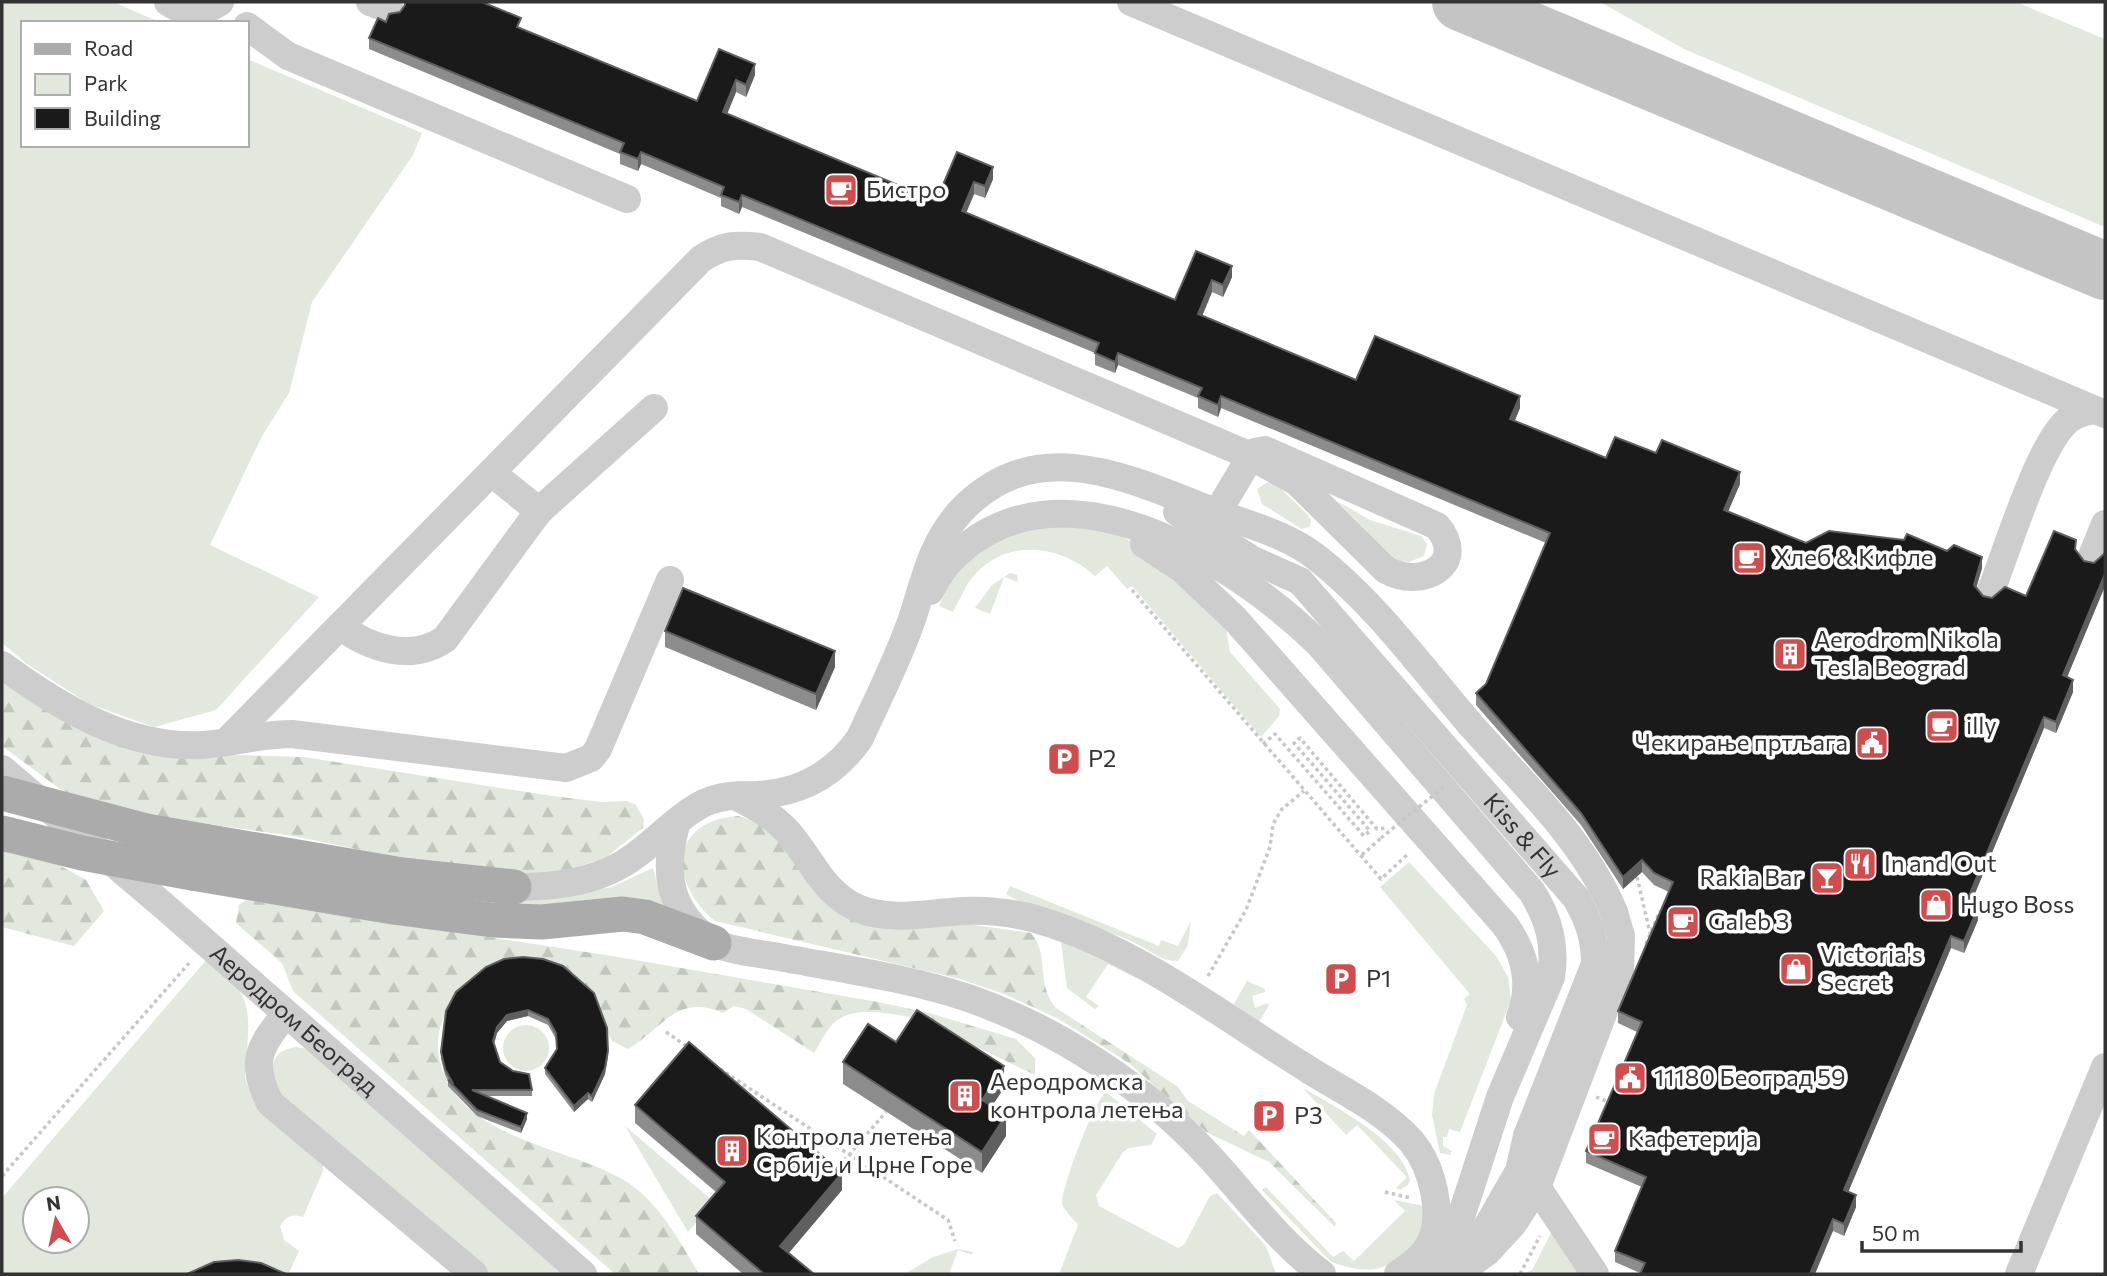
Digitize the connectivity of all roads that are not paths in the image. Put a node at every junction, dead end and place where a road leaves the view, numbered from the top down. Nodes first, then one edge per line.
1 (168, 2) edge
2 (220, 2) edge
3 (1131, 2) edge
4 (241, 21) edge
5 (248, 27) edge
6 (627, 199) dead end
7 (654, 408) dead end
8 (2099, 412) edge
9 (1251, 456) junction
10 (492, 473) junction
11 (539, 512) junction
12 (1093, 516) junction
13 (1213, 522) junction
14 (2105, 524) edge
15 (2091, 558) dead end
16 (670, 580) dead end
17 (1990, 593) dead end
18 (913, 616) junction
19 (340, 626) junction
20 (2, 665) edge
21 (227, 741) junction
22 (2, 769) edge
23 (2, 793) edge
24 (733, 795) junction
25 (676, 825) junction
26 (2, 833) edge
27 (514, 887) joint
28 (714, 943) junction
29 (285, 1015) junction
30 (2105, 1068) edge
31 (1472, 1179) junction
32 (1540, 1180) junction
33 (1268, 1221) junction
34 (1492, 1263) edge
35 (1460, 1271) edge
36 (474, 1274) edge
37 (583, 1274) edge
38 (1298, 1274) edge
39 (1322, 1274) edge
40 (1398, 1274) edge
41 (1426, 1274) edge
42 (1595, 1274) edge
43 (2019, 1274) edge

1 - 2 street
2 - 4 street
3 - 8 street
5 - 6 street
7 - 11 street
8 - 17 street
9 - 9 street
9 - 10 street
9 - 13 street
10 - 11 street
10 - 19 street
11 - 19 street
12 - 18 street
12 - 31 street
12 - 31 street
13 - 18 street
13 - 32 street, bridge
13 - 35 street, Kiss & Fly, bridge
14 - 15 street
16 - 21 street
18 - 24 street
19 - 21 street
20 - 21 street
22 - 29 street, Аеродром Београд
23 - 27 main road, bridge
24 - 25 street
24 - 40 street
25 - 27 street
25 - 28 street
26 - 28 main road, bridge
28 - 33 street
29 - 36 street
29 - 37 street, Аеродром Београд
30 - 43 street
31 - 41 street
32 - 34 street
32 - 42 street
33 - 38 street
33 - 39 street
34 - 35 street

